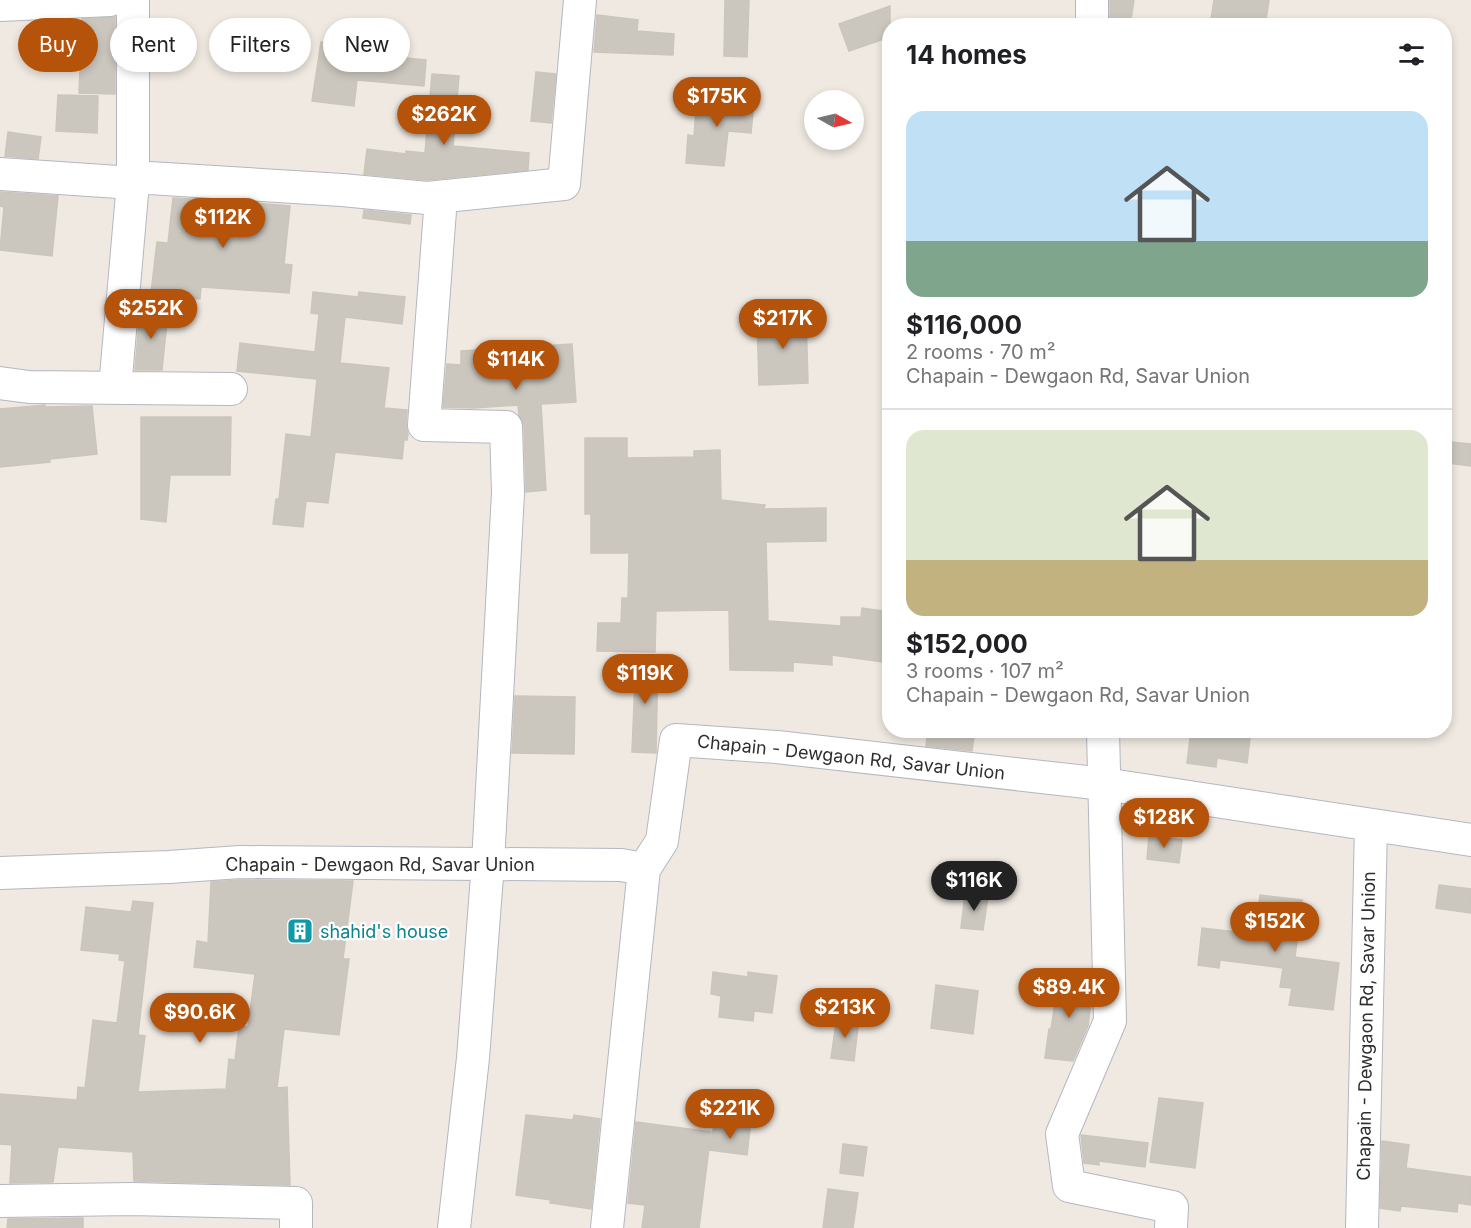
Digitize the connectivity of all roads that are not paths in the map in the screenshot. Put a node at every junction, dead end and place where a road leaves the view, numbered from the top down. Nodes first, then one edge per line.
1 (110, 0) edge
2 (133, 0) edge
3 (580, 0) edge
4 (1092, 0) edge
5 (0, 5) edge
6 (1092, 18) edge
7 (0, 174) edge
8 (133, 180) junction
9 (441, 197) junction
10 (0, 383) edge
11 (115, 388) junction
12 (231, 389) dead end
13 (1103, 738) edge
14 (1104, 784) junction
15 (1371, 825) junction
16 (1471, 840) edge
17 (488, 863) junction
18 (644, 869) junction
19 (0, 873) edge
20 (0, 1201) edge
21 (296, 1228) edge
22 (453, 1228) edge
23 (607, 1228) edge
24 (1171, 1228) edge
25 (1362, 1228) edge

1 - 5 street
2 - 8 street
3 - 9 street
4 - 6 street
7 - 8 street
8 - 9 street
8 - 11 street
9 - 17 street
10 - 11 street
11 - 12 street
13 - 14 street
14 - 15 street, Chapain - Dewgaon Rd, Savar Union
14 - 18 street, Chapain - Dewgaon Rd, Savar Union
14 - 24 street
15 - 16 street, Chapain - Dewgaon Rd, Savar Union
15 - 25 street, Chapain - Dewgaon Rd, Savar Union
17 - 18 street, Chapain - Dewgaon Rd, Savar Union
17 - 19 street, Chapain - Dewgaon Rd, Savar Union
17 - 22 street
18 - 23 street
20 - 21 street

